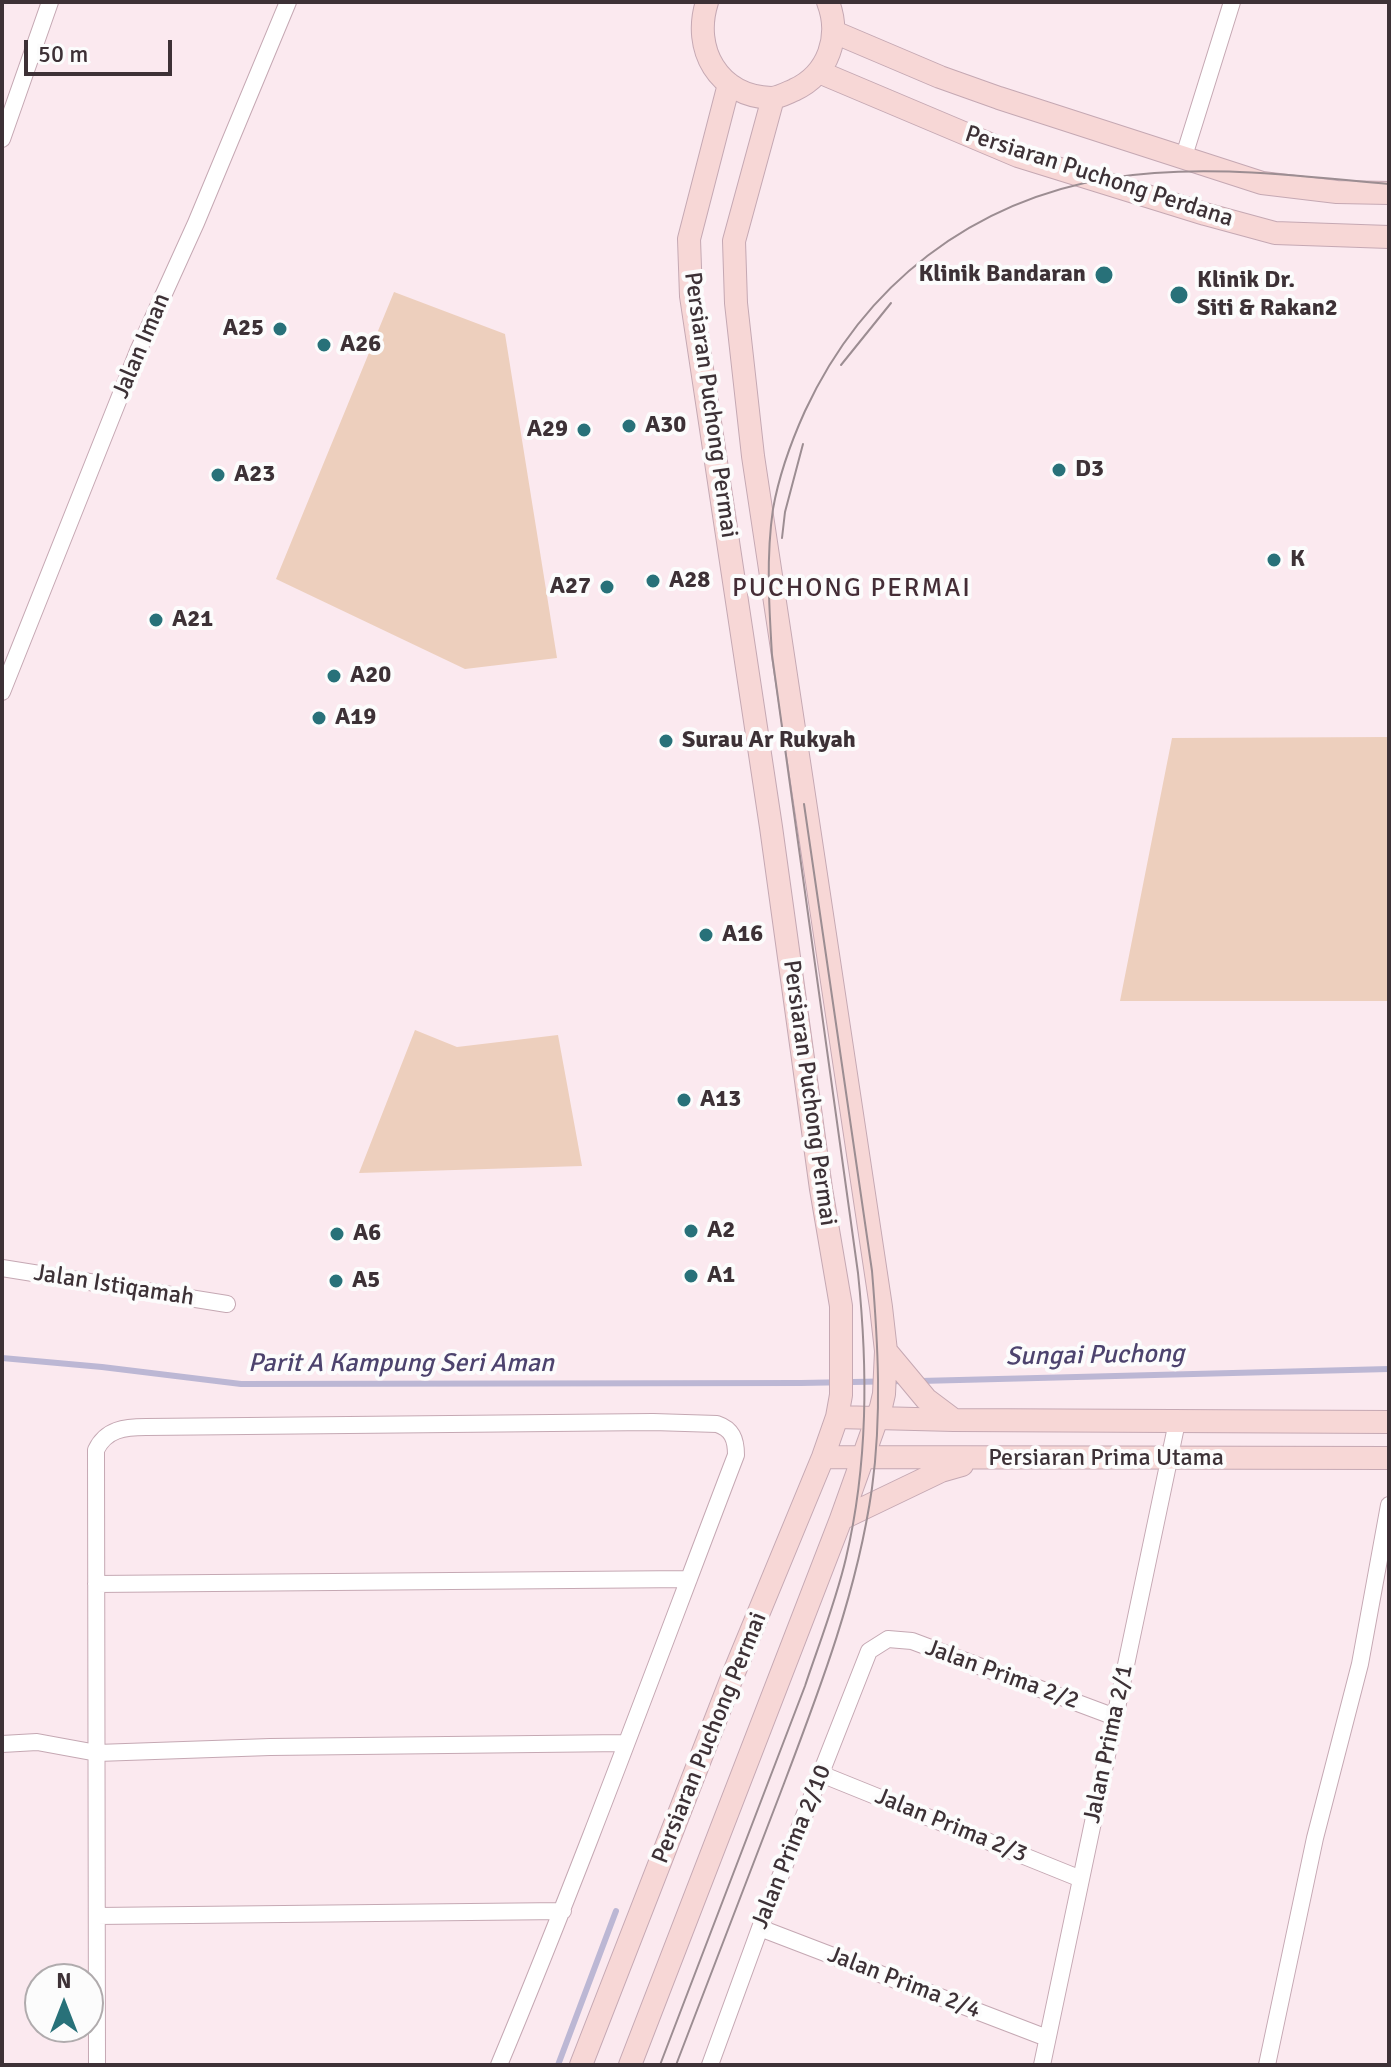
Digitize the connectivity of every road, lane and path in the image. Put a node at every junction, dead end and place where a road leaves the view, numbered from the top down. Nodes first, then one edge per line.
1 (50, 2) edge
2 (288, 2) edge
3 (707, 2) edge
4 (828, 2) edge
5 (1232, 2) edge
6 (834, 32) junction
7 (819, 72) junction
8 (729, 84) junction
9 (773, 98) junction
10 (2, 139) edge
11 (1184, 156) junction
12 (1389, 193) edge
13 (1389, 237) edge
14 (2, 692) edge
15 (2, 1268) edge
16 (227, 1304) dead end
17 (886, 1351) junction
18 (839, 1406) junction
19 (876, 1419) junction
20 (954, 1420) junction
21 (1177, 1422) junction
22 (1389, 1422) edge
23 (862, 1456) junction
24 (823, 1457) junction
25 (1389, 1458) edge
26 (982, 1459) junction
27 (1169, 1459) junction
28 (1389, 1505) edge
29 (841, 1519) junction
30 (689, 1579) junction
31 (96, 1584) junction
32 (888, 1639) joint
33 (1115, 1717) junction
34 (625, 1743) junction
35 (2, 1744) edge
36 (97, 1753) junction
37 (821, 1774) junction
38 (1081, 1879) junction
39 (563, 1911) junction
40 (97, 1916) junction
41 (760, 1928) junction
42 (1047, 2038) junction
43 (97, 2065) edge
44 (499, 2065) edge
45 (581, 2065) edge
46 (630, 2065) edge
47 (710, 2065) edge
48 (1042, 2065) edge
49 (1267, 2065) edge

1 - 10 street
2 - 14 street, Jalan Iman
3 - 8 main road
4 - 6 main road
5 - 11 street
6 - 7 main road
6 - 11 main road, Persiaran Puchong Perdana
7 - 9 main road
7 - 13 main road, Persiaran Puchong Perdana
8 - 9 main road
8 - 18 main road, Persiaran Puchong Permai
9 - 17 main road, Persiaran Puchong Permai
11 - 12 main road, Persiaran Puchong Perdana
15 - 16 street, Jalan Istiqamah
17 - 19 main road, Persiaran Puchong Permai
17 - 20 main road
18 - 19 main road, Persiaran Prima Utama
18 - 24 main road, Persiaran Puchong Permai
19 - 20 main road, Persiaran Prima Utama
19 - 23 main road, Persiaran Puchong Permai
20 - 21 main road, Persiaran Prima Utama
21 - 22 main road, Persiaran Prima Utama
21 - 27 street, Jalan Prima 2/1
23 - 24 main road, Persiaran Prima Utama
23 - 26 main road, Persiaran Prima Utama
23 - 29 main road, Persiaran Puchong Permai
24 - 45 main road, Persiaran Puchong Permai
25 - 27 main road, Persiaran Prima Utama
26 - 27 main road, Persiaran Prima Utama
26 - 29 main road
27 - 33 street, Jalan Prima 2/1
28 - 49 street
29 - 46 main road, Persiaran Puchong Permai
30 - 31 street
30 - 31 street
30 - 34 street
31 - 36 street
32 - 33 street, Jalan Prima 2/2
32 - 37 street, Jalan Prima 2/10
33 - 38 street, Jalan Prima 2/1
34 - 36 street
34 - 39 street
35 - 36 street
36 - 40 street
37 - 38 street, Jalan Prima 2/3
37 - 41 street, Jalan Prima 2/10
38 - 42 street, Jalan Prima 2/1
39 - 40 street
39 - 44 street
40 - 43 street
41 - 42 street, Jalan Prima 2/4
41 - 47 street, Jalan Prima 2/10
42 - 48 street, Jalan Prima 2/1

